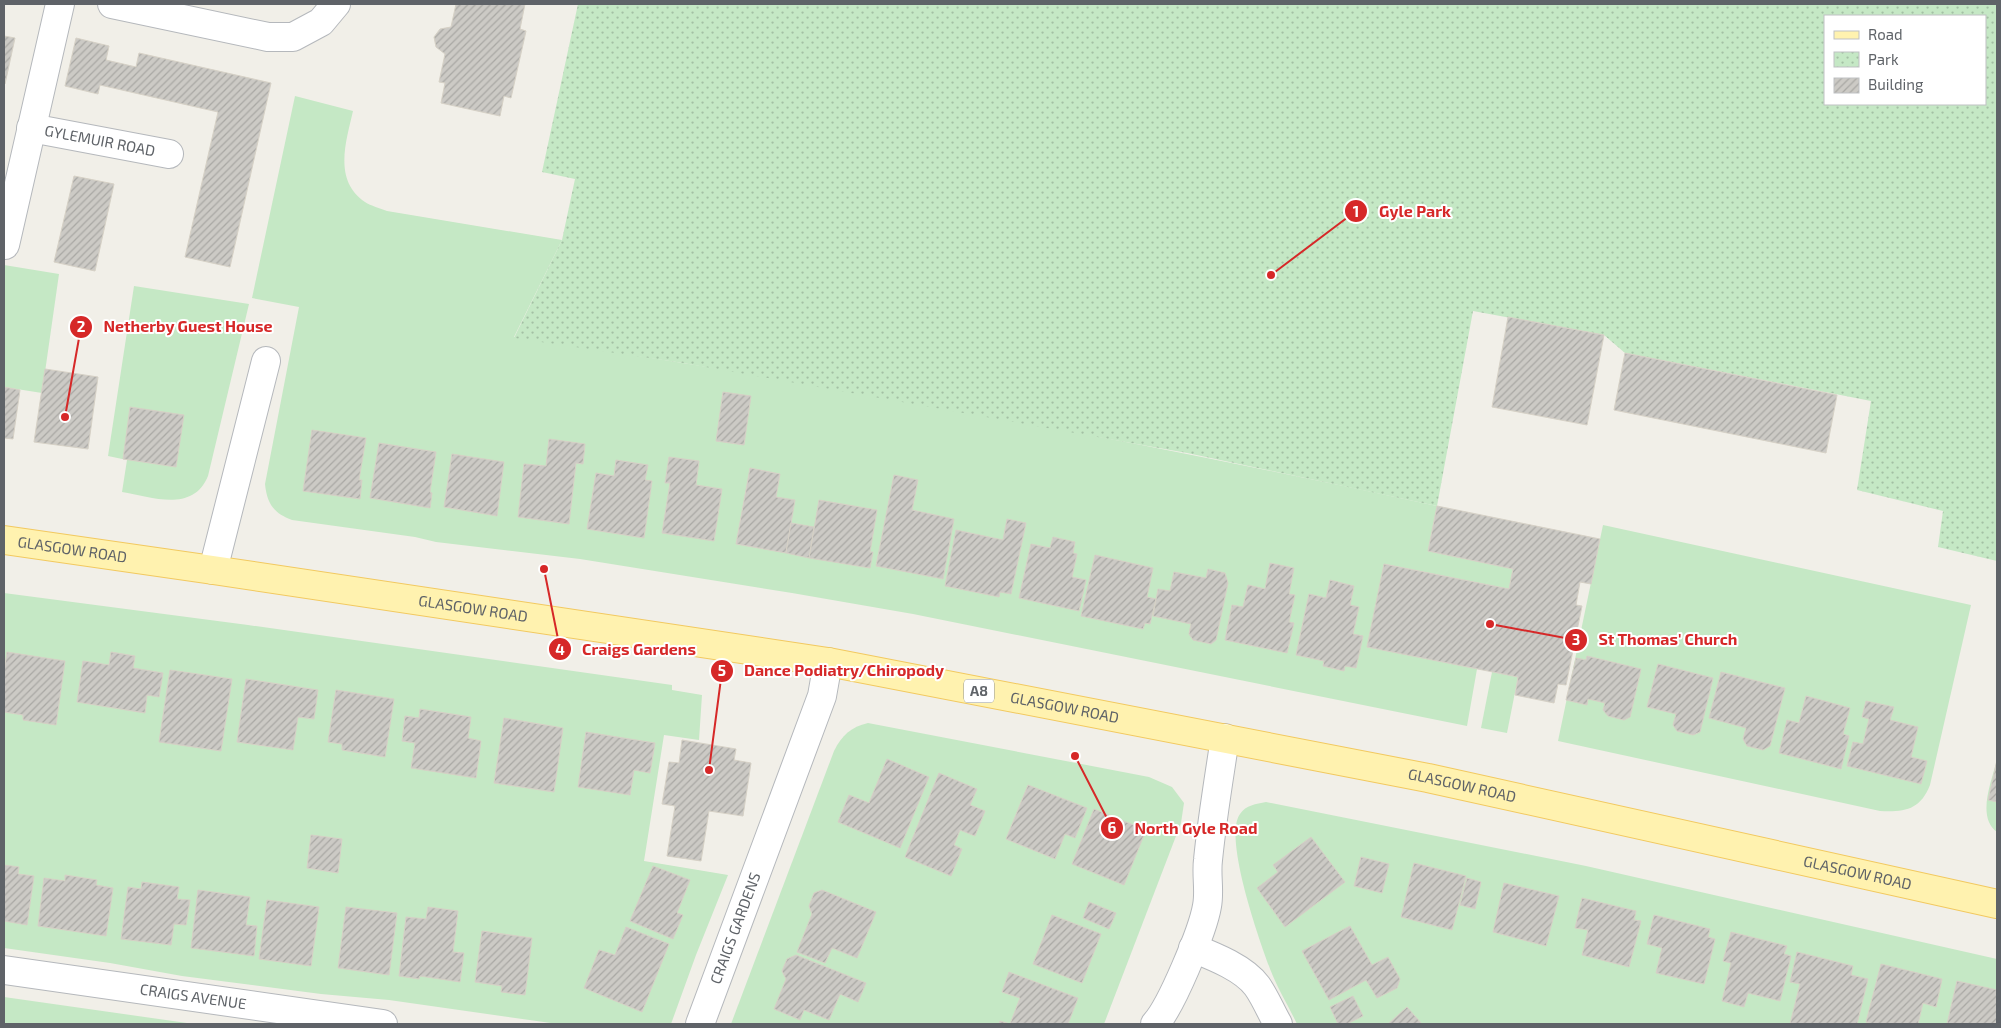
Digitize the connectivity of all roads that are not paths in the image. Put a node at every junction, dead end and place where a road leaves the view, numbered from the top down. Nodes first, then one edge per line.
1 (60, 4) edge
2 (112, 4) edge
3 (336, 4) edge
4 (32, 128) junction
5 (169, 154) dead end
6 (5, 245) dead end
7 (266, 361) dead end
8 (4, 540) edge
9 (213, 570) junction
10 (828, 662) junction
11 (1225, 738) junction
12 (1997, 904) edge
13 (1193, 948) junction
14 (4, 970) edge
15 (383, 1024) edge
16 (700, 1024) edge
17 (1155, 1024) edge
18 (1278, 1024) edge

1 - 4 street, GYLEMUIR ROAD
2 - 3 street
4 - 5 street, GYLEMUIR ROAD
4 - 6 street, GYLEMUIR ROAD
7 - 9 street
8 - 9 main road, GLASGOW ROAD / A8
9 - 10 main road, GLASGOW ROAD / A8
10 - 11 main road, GLASGOW ROAD / A8
10 - 16 street, CRAIGS GARDENS
11 - 12 main road, GLASGOW ROAD / A8
11 - 13 street
13 - 17 street
13 - 18 street
14 - 15 street, CRAIGS AVENUE

